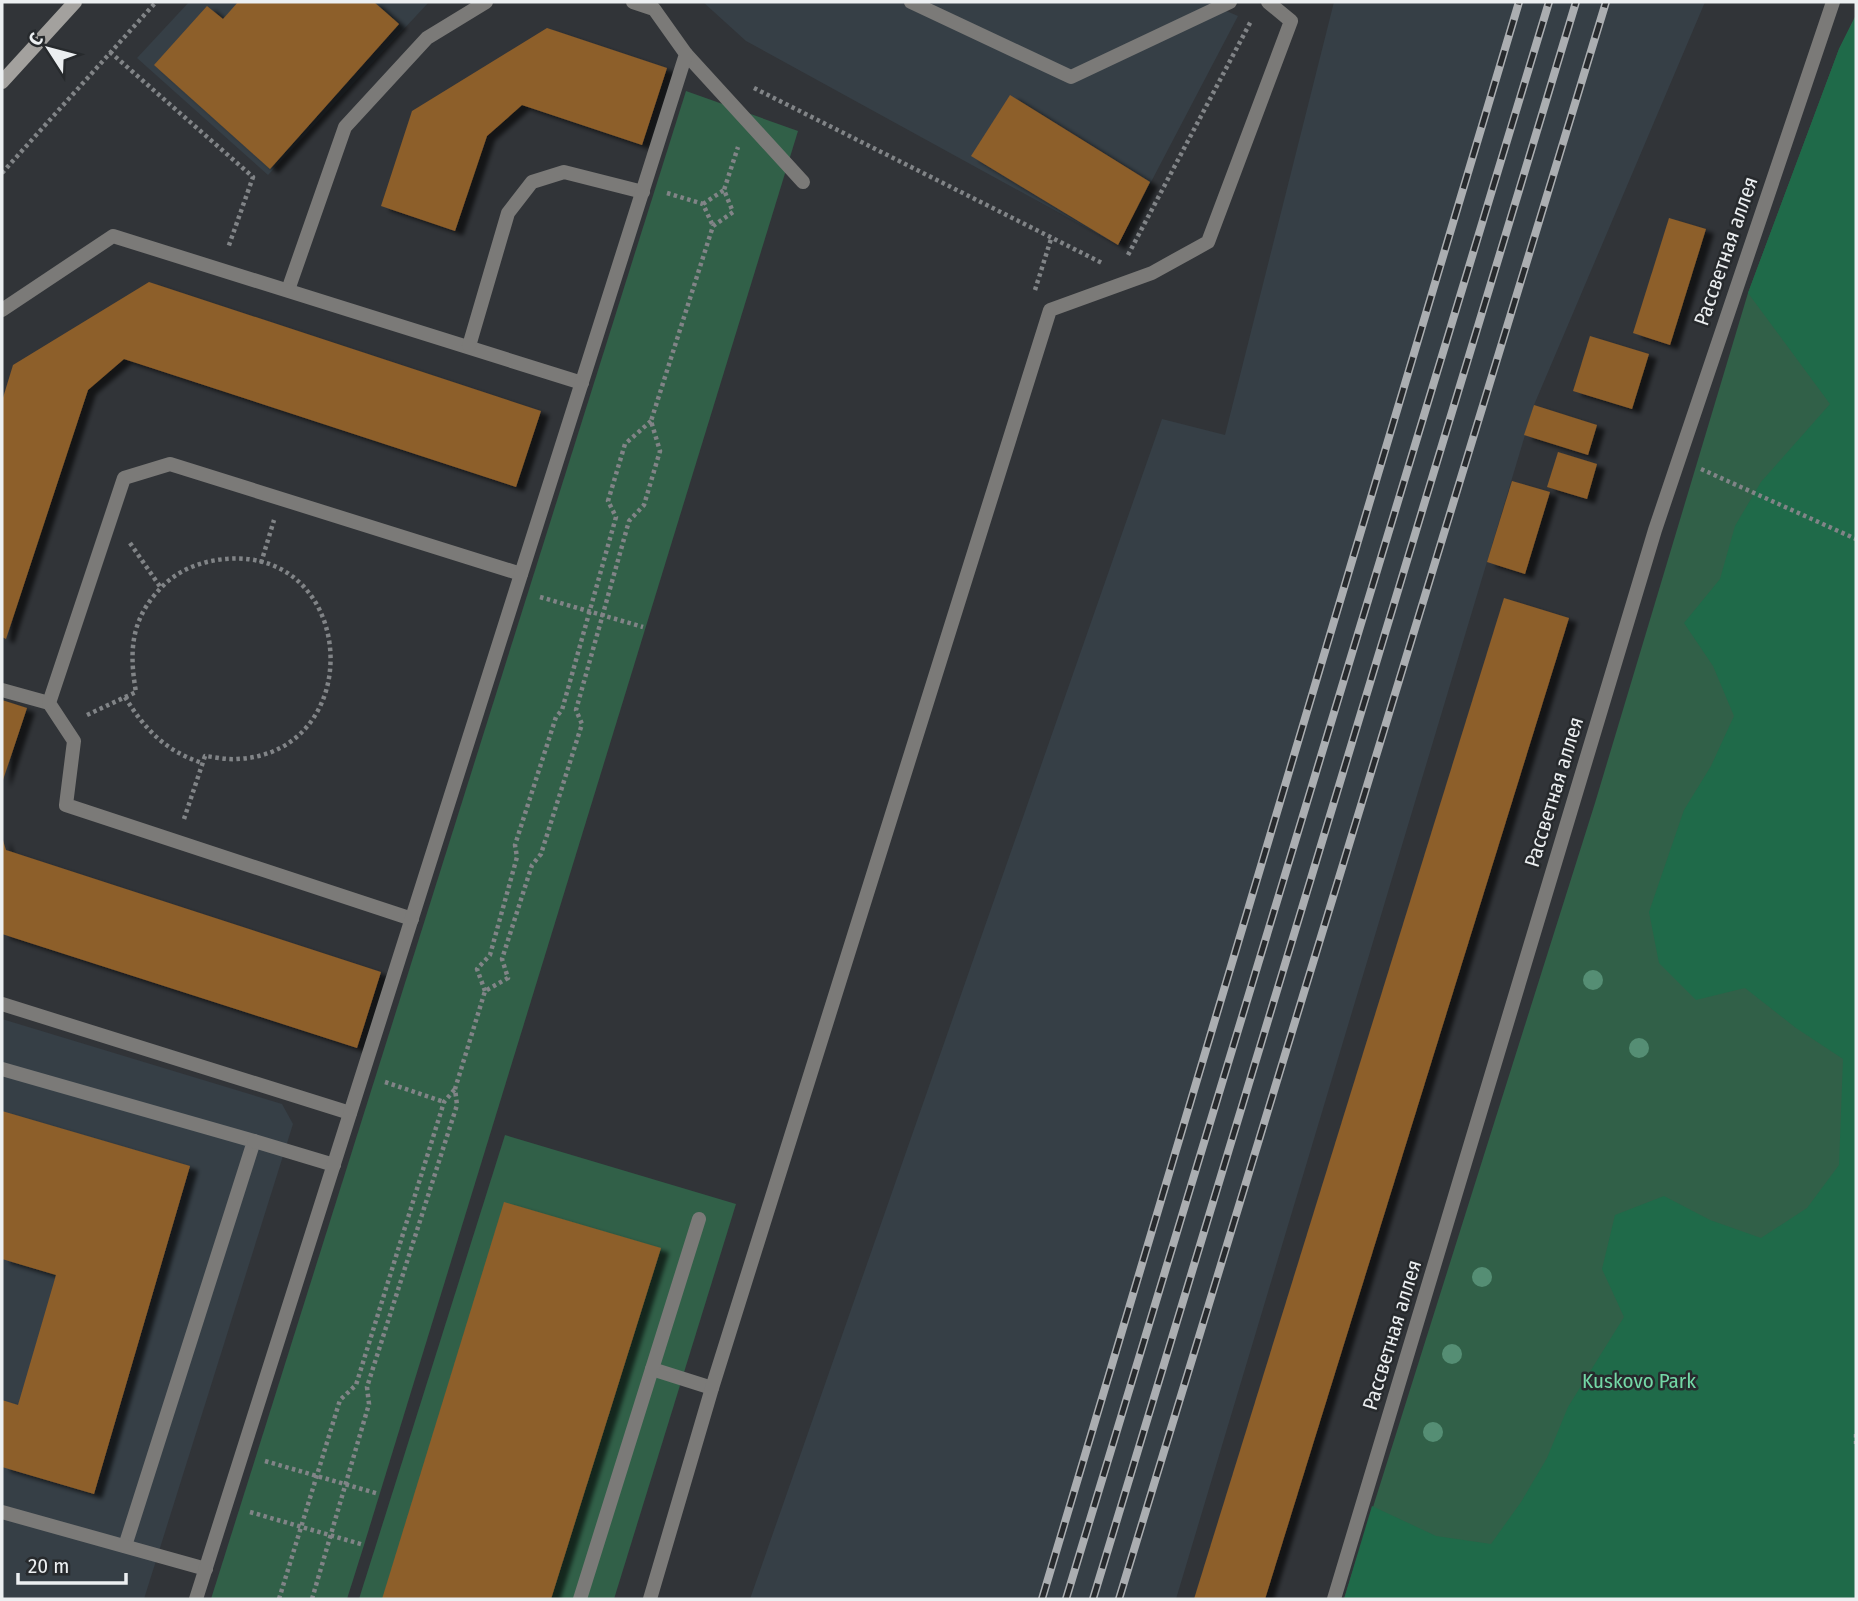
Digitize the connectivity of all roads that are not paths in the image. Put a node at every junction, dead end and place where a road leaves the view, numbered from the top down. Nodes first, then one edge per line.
1 (75, 2) edge
2 (486, 2) edge
3 (633, 2) edge
4 (911, 2) edge
5 (1230, 2) edge
6 (1268, 2) edge
7 (1833, 2) edge
8 (686, 54) junction
9 (2, 82) edge
10 (803, 182) dead end
11 (644, 189) junction
12 (288, 290) junction
13 (2, 310) edge
14 (468, 346) junction
15 (582, 383) junction
16 (521, 574) junction
17 (2, 690) edge
18 (49, 703) junction
19 (412, 919) junction
20 (2, 1004) edge
21 (2, 1069) edge
22 (350, 1112) junction
23 (254, 1141) junction
24 (334, 1165) junction
25 (699, 1219) dead end
26 (652, 1369) junction
27 (712, 1388) junction
28 (2, 1512) edge
29 (125, 1546) junction
30 (205, 1569) junction
31 (196, 1599) edge
32 (580, 1599) edge
33 (650, 1599) edge
34 (1334, 1599) edge

1 - 9 main road
2 - 12 street
3 - 8 street
4 - 5 street
6 - 27 street
7 - 34 street, Рассветная аллея
8 - 10 street
8 - 11 street
11 - 14 street
11 - 15 street
12 - 13 street
12 - 14 street
14 - 15 street
15 - 16 street
16 - 18 street
16 - 19 street
17 - 18 street
18 - 19 street
19 - 22 street
20 - 22 street
21 - 23 street
22 - 24 street
23 - 24 street
23 - 29 street
24 - 30 street
25 - 26 street
26 - 27 street
26 - 32 street
27 - 33 street
28 - 29 street
29 - 30 street
30 - 31 street

